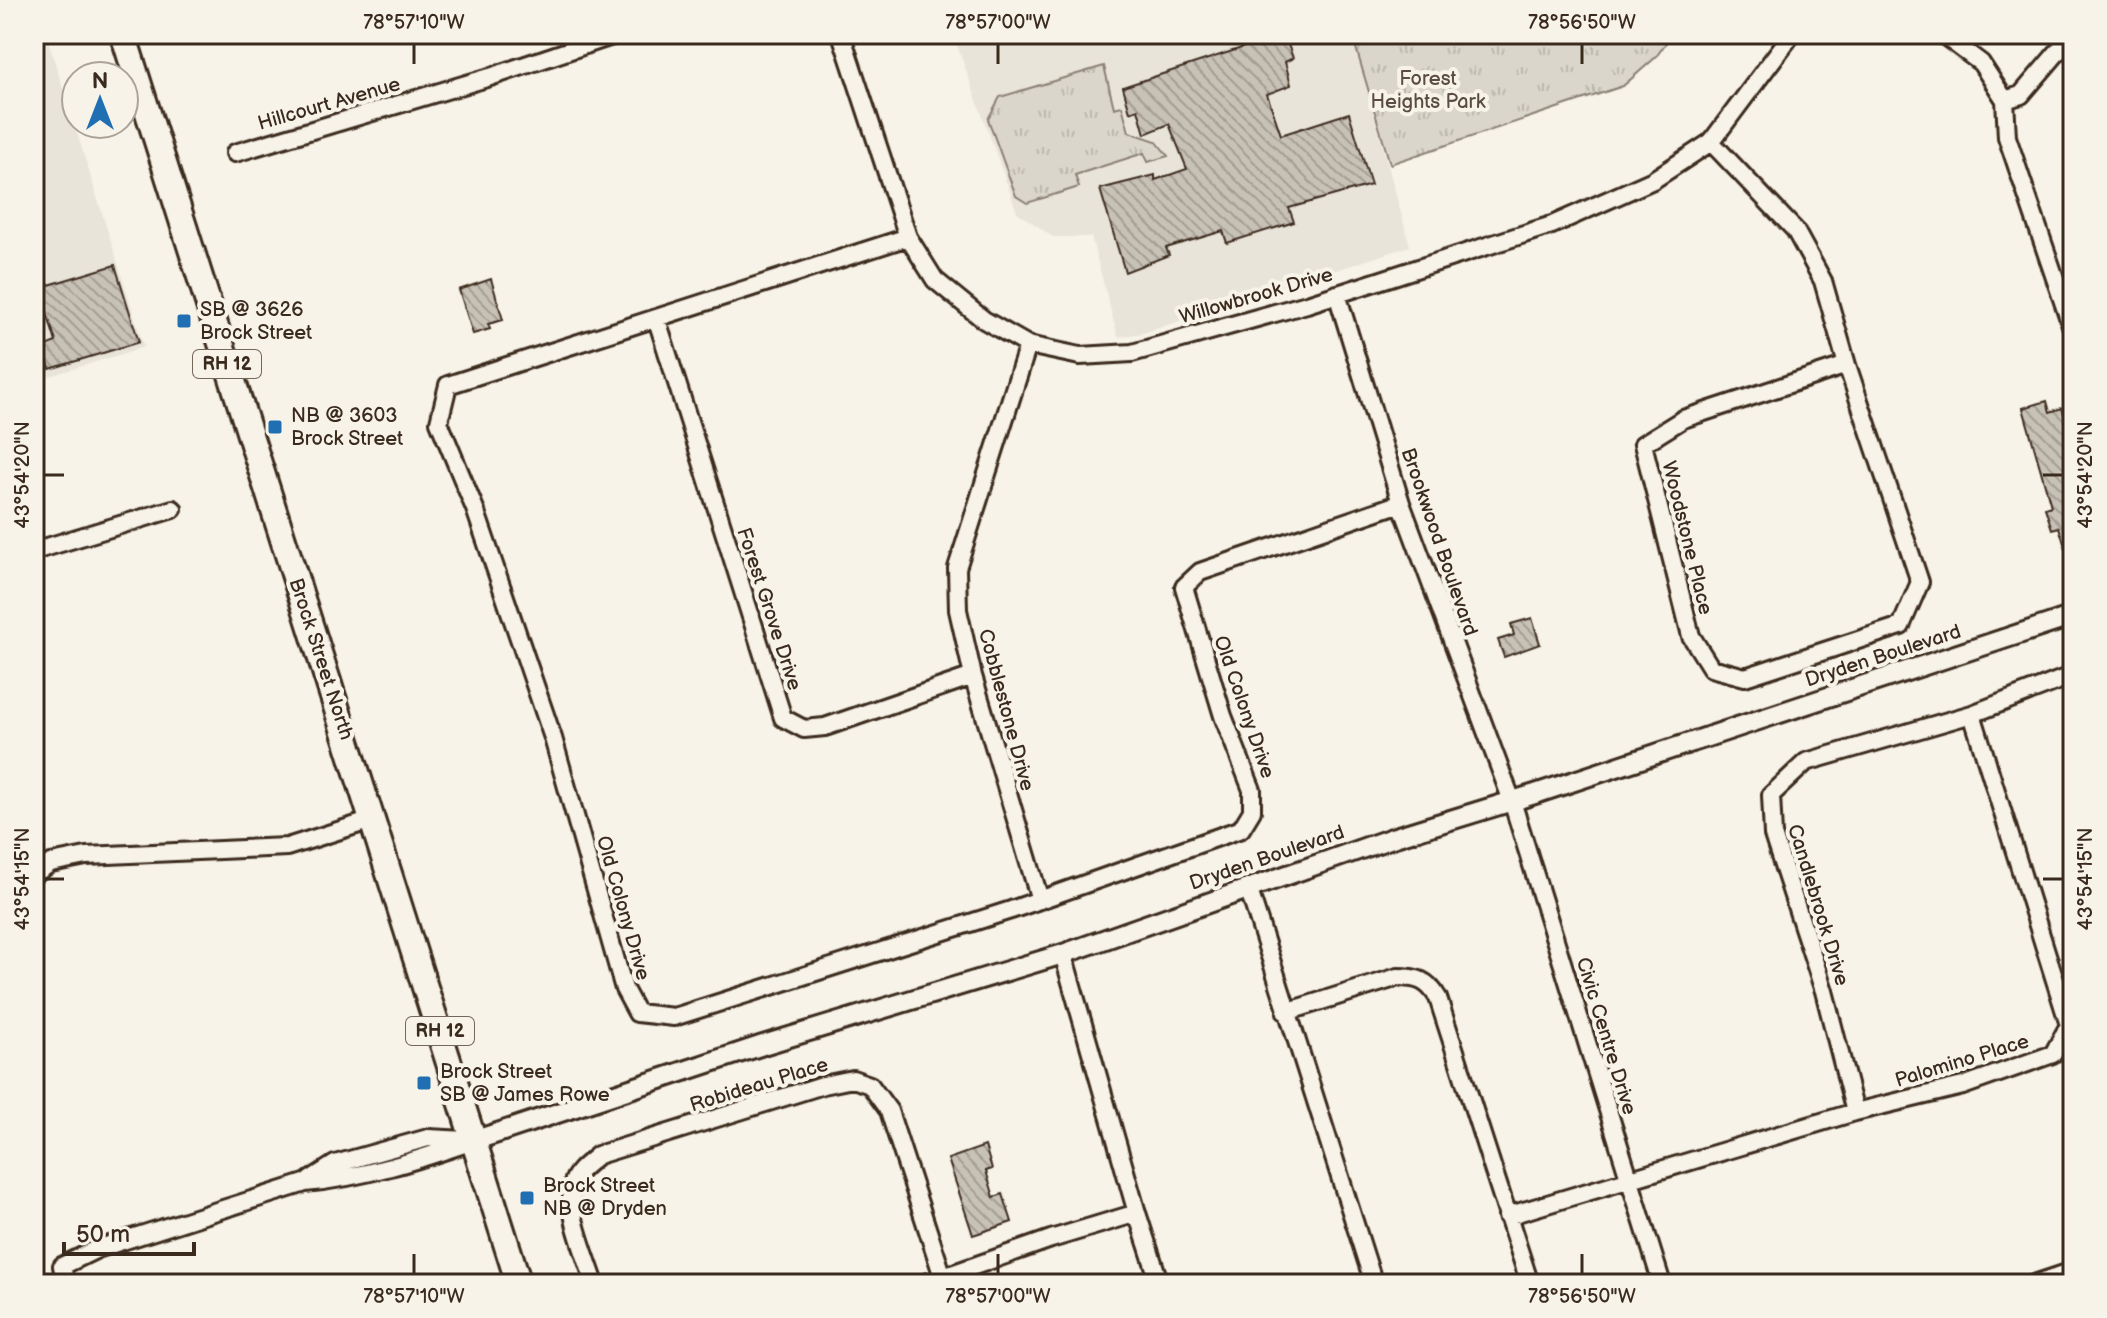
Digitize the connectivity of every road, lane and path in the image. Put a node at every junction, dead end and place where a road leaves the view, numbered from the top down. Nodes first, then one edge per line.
1 (123, 34) edge
2 (618, 34) edge
3 (841, 34) edge
4 (1792, 34) edge
5 (1942, 34) edge
6 (2073, 34) edge
7 (2005, 100) junction
8 (1711, 142) junction
9 (235, 153) dead end
10 (908, 237) junction
11 (1337, 294) junction
12 (657, 320) junction
13 (2073, 331) edge
14 (1028, 345) junction
15 (1847, 365) junction
16 (1401, 503) junction
17 (173, 509) dead end
18 (34, 551) edge
19 (2073, 616) edge
20 (2073, 675) edge
21 (973, 676) junction
22 (1972, 714) junction
23 (1512, 801) junction
24 (372, 820) junction
25 (34, 874) edge
26 (1248, 887) junction
27 (1040, 900) junction
28 (1063, 954) junction
29 (1286, 1012) junction
30 (1855, 1112) junction
31 (476, 1140) junction
32 (1631, 1180) junction
33 (1137, 1213) junction
34 (1507, 1216) junction
35 (2073, 1271) edge
36 (943, 1277) junction
37 (66, 1284) edge
38 (519, 1284) edge
39 (595, 1284) edge
40 (923, 1284) edge
41 (1160, 1284) edge
42 (1374, 1284) edge
43 (1530, 1284) edge
44 (1662, 1284) edge
45 (2034, 1284) edge

1 - 24 main road, Brock Street North / RH 12
2 - 9 street, Hillcourt Avenue
3 - 10 street, Willowbrook Drive
4 - 8 street, Willowbrook Drive
5 - 7 street
6 - 7 street
7 - 13 street
8 - 11 street, Willowbrook Drive
8 - 15 street, Woodstone Place
10 - 12 street, Old Colony Drive
10 - 14 street, Willowbrook Drive
11 - 14 street, Willowbrook Drive
11 - 16 street, Brookwood Boulevard
12 - 21 street, Forest Grove Drive
12 - 27 street, Old Colony Drive
14 - 21 street, Cobblestone Drive
15 - 15 street, Woodstone Place
16 - 23 street, Brookwood Boulevard
16 - 27 street, Old Colony Drive
17 - 18 street
19 - 23 street, Dryden Boulevard
20 - 22 street, Candlebrook Drive
21 - 27 street, Cobblestone Drive
22 - 30 street, Candlebrook Drive
22 - 30 street, Palomino Place
23 - 26 street, Dryden Boulevard
23 - 32 street, Civic Centre Drive
24 - 25 street
24 - 31 main road, Brock Street North / RH 12
26 - 28 street, Dryden Boulevard
26 - 29 street
28 - 31 street, Dryden Boulevard
28 - 33 street
29 - 34 street
29 - 42 street
30 - 32 street, Palomino Place
31 - 37 street
31 - 38 main road, Brock Street North / RH 12
32 - 34 street, Palomino Place
32 - 44 street, Civic Centre Drive
33 - 36 street
33 - 41 street
34 - 43 street
35 - 45 street
36 - 39 street, Robideau Place
36 - 40 street

